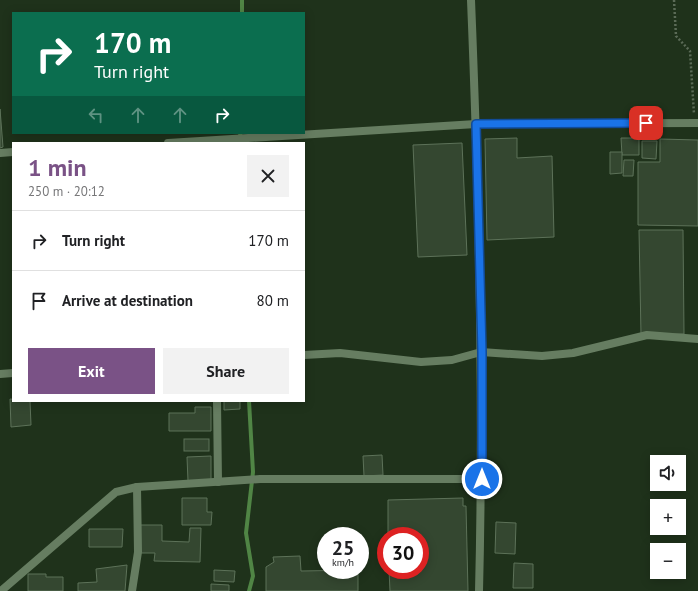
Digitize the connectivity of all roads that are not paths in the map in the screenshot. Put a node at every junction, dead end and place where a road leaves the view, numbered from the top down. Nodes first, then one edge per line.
1 (471, 0) edge
2 (696, 123) edge
3 (476, 124) junction
4 (184, 142) edge
5 (12, 152) edge
6 (0, 153) edge
7 (698, 339) edge
8 (482, 352) junction
9 (305, 355) edge
10 (12, 373) edge
11 (0, 374) edge
12 (218, 402) edge
13 (482, 479) junction
14 (218, 482) junction
15 (137, 486) junction
16 (1, 591) edge
17 (132, 591) edge
18 (479, 591) edge

1 - 3 street
2 - 3 street
3 - 4 street
3 - 8 street
5 - 6 street
7 - 8 street
8 - 9 street
8 - 13 street
10 - 11 street
12 - 14 street
13 - 14 street
13 - 18 street
14 - 15 street
15 - 16 street
15 - 17 street

